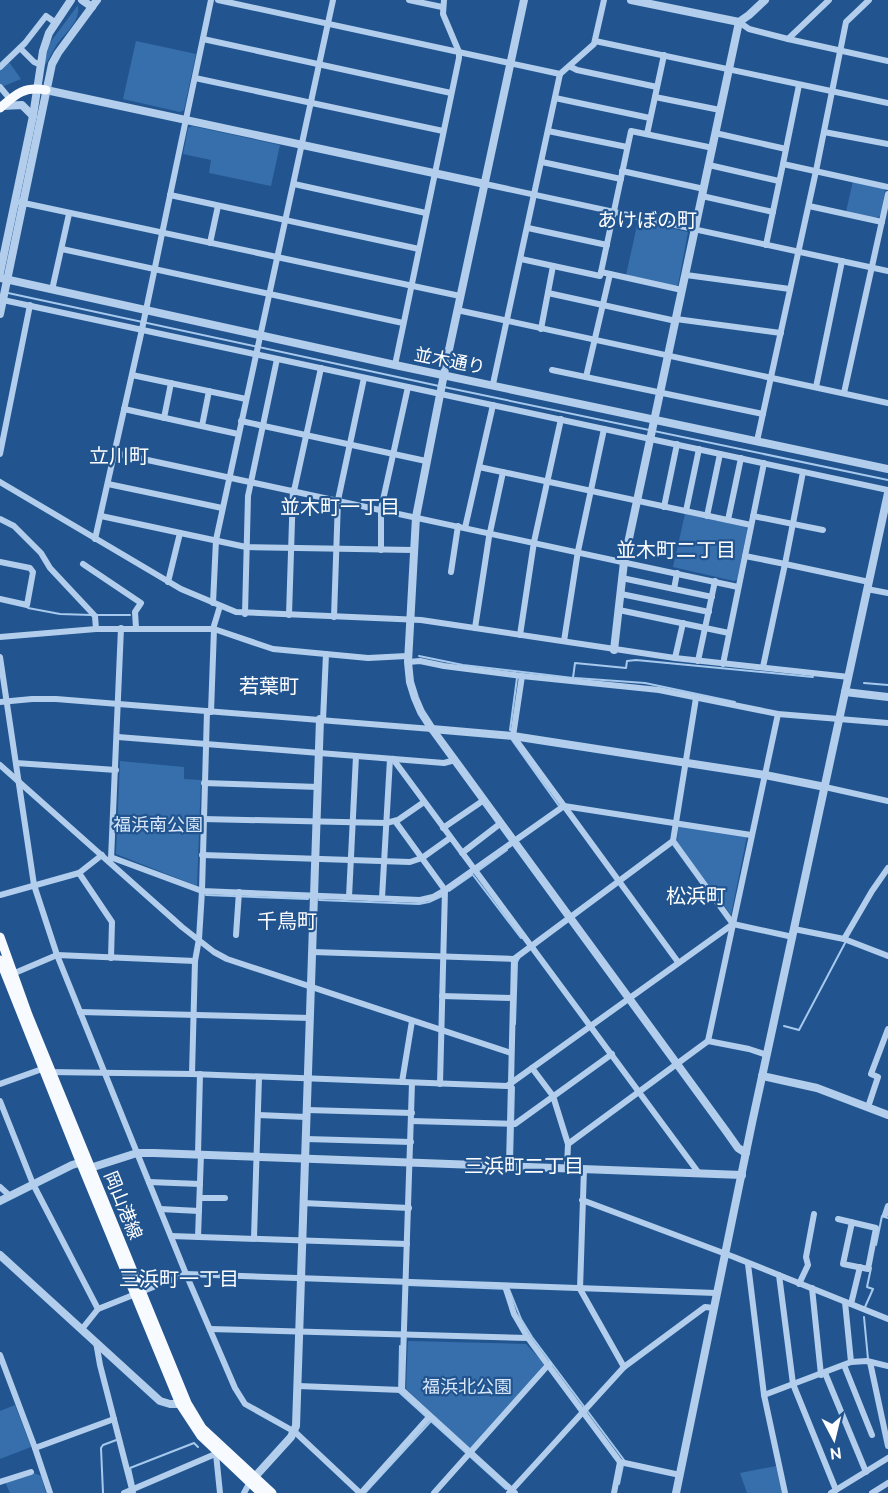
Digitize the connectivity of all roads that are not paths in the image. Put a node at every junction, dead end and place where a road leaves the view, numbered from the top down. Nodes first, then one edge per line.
1 (71, 0) edge
2 (82, 0) edge
3 (211, 0) edge
4 (218, 0) edge
5 (333, 0) edge
6 (409, 0) edge
7 (524, 0) edge
8 (604, 0) edge
9 (631, 0) edge
10 (829, 0) edge
11 (869, 0) edge
12 (761, 1) edge
13 (94, 3) edge
14 (443, 4) edge
15 (739, 22) junction
16 (56, 23) junction
17 (328, 24) junction
18 (203, 39) junction
19 (788, 39) junction
20 (595, 41) junction
21 (20, 48) junction
22 (841, 51) junction
23 (459, 52) junction
24 (664, 55) junction
25 (888, 61) edge
26 (511, 63) junction
27 (41, 64) junction
28 (320, 64) junction
29 (0, 67) edge
30 (571, 67) junction
31 (729, 69) junction
32 (560, 74) junction
33 (195, 78) junction
34 (799, 85) junction
35 (0, 87) edge
36 (657, 87) junction
37 (41, 89) junction
38 (832, 92) junction
39 (451, 93) junction
40 (655, 97) junction
41 (555, 98) junction
42 (311, 103) junction
43 (888, 103) edge
44 (4, 104) edge
45 (720, 110) junction
46 (33, 116) junction
47 (650, 118) junction
48 (186, 119) junction
49 (548, 130) junction
50 (443, 131) junction
51 (824, 132) junction
52 (716, 133) junction
53 (646, 134) junction
54 (303, 144) junction
55 (888, 144) edge
56 (627, 147) junction
57 (712, 148) junction
58 (786, 149) junction
59 (542, 162) junction
60 (783, 164) junction
61 (709, 165) junction
62 (622, 171) junction
63 (816, 171) junction
64 (434, 173) junction
65 (621, 179) junction
66 (779, 181) junction
67 (294, 184) junction
68 (485, 184) junction
69 (888, 187) edge
70 (703, 193) junction
71 (888, 194) edge
72 (170, 195) junction
73 (535, 196) junction
74 (19, 202) junction
75 (218, 206) junction
76 (809, 206) junction
77 (773, 212) junction
78 (426, 213) junction
79 (614, 213) junction
80 (69, 214) junction
81 (286, 221) junction
82 (882, 222) junction
83 (528, 228) junction
84 (695, 230) junction
85 (162, 233) junction
86 (210, 243) junction
87 (607, 245) junction
88 (766, 245) junction
89 (62, 249) junction
90 (418, 249) junction
91 (798, 252) junction
92 (278, 258) junction
93 (521, 259) junction
94 (842, 261) junction
95 (553, 266) junction
96 (872, 268) junction
97 (154, 269) junction
98 (888, 271) edge
99 (601, 272) junction
100 (0, 273) edge
101 (610, 274) junction
102 (686, 275) junction
103 (3, 279) edge
104 (411, 286) junction
105 (790, 289) junction
106 (52, 290) junction
107 (682, 290) junction
108 (548, 293) junction
109 (4, 295) junction
110 (270, 295) junction
111 (460, 296) junction
112 (30, 305) junction
113 (603, 305) junction
114 (458, 310) junction
115 (0, 314) edge
116 (145, 314) junction
117 (676, 320) junction
118 (507, 322) junction
119 (403, 323) junction
120 (142, 327) junction
121 (541, 328) junction
122 (781, 333) junction
123 (260, 339) junction
124 (594, 339) junction
125 (256, 353) junction
126 (669, 355) junction
127 (277, 359) junction
128 (395, 364) junction
129 (321, 368) junction
130 (552, 370) dead end
131 (132, 375) junction
132 (444, 375) junction
133 (586, 377) junction
134 (364, 378) junction
135 (772, 378) junction
136 (171, 383) junction
137 (493, 384) junction
138 (408, 387) junction
139 (816, 387) junction
140 (441, 389) junction
141 (209, 391) junction
142 (661, 393) junction
143 (844, 393) junction
144 (246, 399) junction
145 (888, 403) edge
146 (493, 405) junction
147 (124, 409) junction
148 (0, 413) edge
149 (8, 414) junction
150 (763, 414) junction
151 (164, 418) junction
152 (561, 419) junction
153 (241, 421) junction
154 (202, 426) junction
155 (263, 426) junction
156 (604, 429) junction
157 (653, 430) junction
158 (238, 434) junction
159 (306, 436) junction
160 (757, 441) junction
161 (677, 444) junction
162 (350, 445) junction
163 (699, 449) junction
164 (115, 453) junction
165 (0, 454) edge
166 (393, 454) junction
167 (720, 454) junction
168 (741, 458) junction
169 (426, 461) junction
170 (764, 463) junction
171 (479, 467) junction
172 (888, 469) edge
173 (503, 472) junction
174 (803, 472) junction
175 (229, 478) junction
176 (547, 481) junction
177 (0, 482) edge
178 (251, 482) junction
179 (108, 484) junction
180 (293, 490) junction
181 (590, 490) junction
182 (888, 491) edge
183 (338, 500) junction
184 (638, 501) junction
185 (664, 507) junction
186 (222, 508) junction
187 (381, 509) junction
188 (686, 511) junction
189 (101, 516) junction
190 (707, 516) junction
191 (753, 516) junction
192 (416, 517) junction
193 (0, 519) edge
194 (728, 520) junction
195 (793, 524) junction
196 (751, 525) junction
197 (462, 527) junction
198 (823, 530) dead end
199 (180, 532) junction
200 (490, 533) junction
201 (95, 539) junction
202 (216, 540) junction
203 (534, 542) junction
204 (246, 546) junction
205 (291, 547) junction
206 (336, 548) junction
207 (381, 550) junction
208 (413, 550) junction
209 (578, 551) junction
210 (745, 556) junction
211 (0, 562) edge
212 (624, 562) junction
213 (83, 564) dead end
214 (784, 564) junction
215 (452, 573) dead end
216 (677, 573) junction
217 (622, 579) junction
218 (168, 582) junction
219 (715, 582) junction
220 (868, 585) junction
221 (738, 586) junction
222 (674, 589) junction
223 (888, 593) edge
224 (621, 594) junction
225 (712, 597) junction
226 (0, 599) edge
227 (217, 605) junction
228 (619, 610) junction
229 (708, 612) junction
230 (245, 614) junction
231 (289, 615) junction
232 (334, 617) junction
233 (409, 620) junction
234 (683, 623) junction
235 (122, 628) junction
236 (136, 628) junction
237 (475, 628) junction
238 (705, 628) junction
239 (96, 629) junction
240 (214, 629) junction
241 (729, 633) junction
242 (520, 635) junction
243 (0, 637) edge
244 (564, 641) junction
245 (614, 650) junction
246 (326, 654) junction
247 (0, 657) edge
248 (675, 658) junction
249 (407, 659) junction
250 (698, 661) junction
251 (723, 664) junction
252 (764, 667) junction
253 (522, 676) junction
254 (849, 677) junction
255 (845, 692) junction
256 (888, 697) edge
257 (696, 698) junction
258 (3, 702) edge
259 (119, 704) junction
260 (209, 711) junction
261 (778, 714) junction
262 (839, 719) junction
263 (321, 720) junction
264 (888, 723) edge
265 (432, 729) junction
266 (513, 736) junction
267 (118, 737) junction
268 (206, 744) junction
269 (319, 753) junction
270 (356, 756) junction
271 (391, 759) junction
272 (456, 760) junction
273 (16, 763) junction
274 (685, 763) junction
275 (0, 765) edge
276 (116, 770) junction
277 (765, 774) junction
278 (19, 781) junction
279 (204, 783) junction
280 (318, 787) junction
281 (825, 787) junction
282 (484, 800) junction
283 (888, 801) edge
284 (424, 802) junction
285 (564, 806) junction
286 (203, 819) junction
287 (395, 821) junction
288 (317, 822) junction
289 (386, 822) junction
290 (676, 822) junction
291 (353, 823) junction
292 (501, 823) junction
293 (443, 828) junction
294 (751, 835) junction
295 (450, 838) junction
296 (514, 841) junction
297 (673, 841) junction
298 (462, 853) junction
299 (102, 855) junction
300 (202, 855) junction
301 (422, 858) junction
302 (315, 859) junction
303 (111, 860) junction
304 (351, 860) junction
305 (384, 861) junction
306 (888, 868) edge
307 (473, 869) junction
308 (79, 873) junction
309 (619, 881) junction
310 (34, 885) junction
311 (445, 890) junction
312 (202, 891) junction
313 (0, 895) edge
314 (239, 895) junction
315 (314, 895) junction
316 (350, 897) junction
317 (382, 898) junction
318 (570, 917) junction
319 (733, 924) junction
320 (793, 933) junction
321 (236, 935) dead end
322 (199, 939) junction
323 (844, 939) junction
324 (1, 944) edge
325 (529, 947) junction
326 (313, 952) junction
327 (57, 956) junction
328 (443, 956) junction
329 (888, 956) edge
330 (111, 958) junction
331 (514, 959) junction
332 (0, 960) edge
333 (195, 961) junction
334 (678, 962) junction
335 (9, 976) junction
336 (312, 988) junction
337 (442, 996) junction
338 (513, 999) junction
339 (629, 999) junction
340 (80, 1012) junction
341 (193, 1015) junction
342 (310, 1018) junction
343 (412, 1021) junction
344 (591, 1026) junction
345 (888, 1029) edge
346 (440, 1031) junction
347 (708, 1041) junction
348 (511, 1053) junction
349 (612, 1054) junction
350 (767, 1055) junction
351 (676, 1064) junction
352 (532, 1068) junction
353 (47, 1070) junction
354 (105, 1072) junction
355 (192, 1074) junction
356 (200, 1074) junction
357 (762, 1076) junction
358 (259, 1077) junction
359 (308, 1079) junction
360 (402, 1082) junction
361 (412, 1083) junction
362 (513, 1083) junction
363 (0, 1084) edge
364 (440, 1084) junction
365 (639, 1092) junction
366 (553, 1096) junction
367 (0, 1101) edge
368 (868, 1107) junction
369 (411, 1113) junction
370 (307, 1114) junction
371 (258, 1115) junction
372 (888, 1115) edge
373 (411, 1121) junction
374 (512, 1124) junction
375 (306, 1139) junction
376 (411, 1142) junction
377 (568, 1144) junction
378 (137, 1153) junction
379 (746, 1153) junction
380 (200, 1154) junction
381 (257, 1156) junction
382 (305, 1158) junction
383 (410, 1162) junction
384 (86, 1165) junction
385 (508, 1165) junction
386 (567, 1167) junction
387 (584, 1169) junction
388 (698, 1172) junction
389 (742, 1175) junction
390 (149, 1182) junction
391 (33, 1184) junction
392 (200, 1184) junction
393 (0, 1187) edge
394 (10, 1196) junction
395 (200, 1198) junction
396 (225, 1198) dead end
397 (582, 1200) junction
398 (0, 1201) edge
399 (303, 1203) junction
400 (888, 1206) edge
401 (409, 1208) junction
402 (160, 1209) junction
403 (199, 1211) junction
404 (814, 1214) dead end
405 (885, 1215) dead end
406 (838, 1219) dead end
407 (852, 1222) junction
408 (171, 1236) junction
409 (198, 1237) junction
410 (254, 1238) junction
411 (302, 1240) junction
412 (407, 1244) junction
413 (725, 1254) junction
414 (0, 1256) edge
415 (748, 1264) junction
416 (860, 1267) junction
417 (186, 1274) junction
418 (779, 1275) junction
419 (301, 1278) junction
420 (406, 1284) junction
421 (799, 1284) junction
422 (506, 1288) junction
423 (812, 1288) junction
424 (580, 1289) junction
425 (716, 1293) junction
426 (139, 1294) junction
427 (848, 1303) junction
428 (714, 1308) junction
429 (98, 1309) junction
430 (888, 1319) edge
431 (82, 1329) junction
432 (210, 1329) junction
433 (299, 1332) junction
434 (402, 1335) junction
435 (528, 1338) junction
436 (96, 1342) junction
437 (0, 1355) edge
438 (870, 1362) junction
439 (848, 1363) junction
440 (549, 1364) junction
441 (888, 1366) edge
442 (624, 1367) junction
443 (823, 1374) junction
444 (793, 1384) junction
445 (298, 1386) junction
446 (400, 1390) junction
447 (764, 1395) junction
448 (183, 1404) junction
449 (584, 1410) junction
450 (429, 1418) junction
451 (114, 1419) junction
452 (295, 1432) junction
453 (872, 1435) dead end
454 (888, 1446) edge
455 (35, 1448) junction
456 (220, 1452) junction
457 (469, 1454) junction
458 (888, 1458) edge
459 (622, 1462) junction
460 (31, 1472) dead end
461 (866, 1472) junction
462 (680, 1475) junction
463 (253, 1480) junction
464 (0, 1482) edge
465 (888, 1483) edge
466 (133, 1491) edge
467 (833, 1491) edge
468 (512, 1492) edge
469 (50, 1493) edge
470 (124, 1493) edge
471 (220, 1493) edge
472 (244, 1493) edge
473 (261, 1493) edge
474 (272, 1493) edge
475 (361, 1493) edge
476 (434, 1493) edge
477 (614, 1493) edge
478 (676, 1493) edge
479 (785, 1493) edge
480 (872, 1493) edge

1 - 16 street
2 - 13 street
3 - 18 street
4 - 17 street
5 - 17 street
6 - 14 street
7 - 26 street
8 - 20 street
9 - 15 street
10 - 19 street
11 - 22 street
12 - 15 street
13 - 37 street
14 - 23 street
15 - 19 street
15 - 31 street
16 - 21 street
16 - 27 street
17 - 23 street
17 - 28 street
18 - 28 street
18 - 33 street
19 - 22 street
20 - 24 street
20 - 30 street
21 - 27 street
21 - 29 street
22 - 25 street
22 - 38 street
23 - 26 street
23 - 39 street
24 - 31 street
24 - 36 street
26 - 32 street
26 - 68 street
27 - 37 street
28 - 39 street
28 - 42 street
30 - 32 street
30 - 36 street
31 - 34 street
31 - 45 street
32 - 41 street
33 - 42 street
33 - 48 street
34 - 38 street
34 - 58 street
35 - 44 street
36 - 40 street
37 - 44 main road
37 - 46 street
37 - 48 street
37 - 74 street
38 - 43 street
38 - 51 street
39 - 50 street
40 - 45 street
40 - 47 street
41 - 47 street
41 - 49 street
42 - 50 street
42 - 54 street
44 - 46 street
45 - 52 street
46 - 74 street
47 - 53 street
48 - 54 street
48 - 72 street
49 - 56 street
49 - 59 street
50 - 64 street
51 - 55 street
51 - 63 street
52 - 57 street
52 - 58 street
53 - 56 street
53 - 57 street
54 - 64 street
54 - 67 street
56 - 62 street
57 - 61 street
58 - 60 street
59 - 65 street
59 - 73 street
60 - 63 street
60 - 66 street
61 - 66 street
61 - 70 street
62 - 65 street
62 - 70 street
63 - 69 street
63 - 76 street
64 - 68 street
64 - 78 street
65 - 79 street
66 - 77 street
67 - 78 street
67 - 81 street
68 - 73 street
68 - 111 street
70 - 77 street
70 - 84 street
71 - 82 street
72 - 75 street
72 - 85 street
73 - 79 street
73 - 83 street
74 - 80 street
74 - 100 street
74 - 103 street
75 - 81 street
75 - 86 street
76 - 82 street
76 - 91 street
77 - 88 street
78 - 90 street
79 - 84 street
79 - 87 street
80 - 85 street
80 - 89 street
81 - 90 street
81 - 92 street
82 - 96 street
83 - 87 street
83 - 93 street
84 - 88 street
84 - 102 street
85 - 86 street
85 - 97 street
86 - 92 street
87 - 99 street
88 - 91 street
89 - 97 street
89 - 106 street
90 - 104 street
91 - 94 street
91 - 105 street
92 - 104 street
92 - 110 street
93 - 95 street
93 - 118 street
94 - 96 street
94 - 139 street
95 - 99 street
95 - 108 street
96 - 98 street
96 - 143 street
97 - 110 street
97 - 116 street
99 - 101 street
101 - 107 street
101 - 113 street
102 - 105 street
102 - 107 street
103 - 106 street, 並木通り
103 - 109 street
104 - 111 street
104 - 119 street
105 - 122 street
106 - 116 street, 並木通り
107 - 117 street
108 - 113 street
108 - 121 street
109 - 112 street
109 - 115 street
110 - 119 street
110 - 123 street
111 - 114 street
112 - 120 street
112 - 149 street
113 - 117 street
113 - 124 street
114 - 118 street
114 - 132 street
116 - 120 street
116 - 123 street, 並木通り
117 - 122 street
117 - 126 street
118 - 121 street
118 - 137 street
119 - 128 street
120 - 125 street
120 - 131 street
121 - 124 street
122 - 135 street
123 - 125 street
123 - 128 street, 並木通り
124 - 126 street
124 - 133 street
125 - 127 street
125 - 144 street
126 - 135 street
126 - 142 street
127 - 129 street
127 - 155 street
128 - 132 street, 並木通り
129 - 134 street
129 - 159 street
130 - 133 street
131 - 136 street
131 - 147 street
132 - 137 street, 並木通り
132 - 140 street
133 - 142 street
134 - 138 street
134 - 162 street
135 - 139 street
135 - 150 street
136 - 141 street
136 - 151 street
137 - 157 street, 並木通り
138 - 140 street
138 - 166 street
139 - 143 street
140 - 146 street
140 - 169 street
141 - 144 street
141 - 154 street
142 - 150 street
142 - 157 street
143 - 145 street
144 - 153 street
146 - 152 street
146 - 171 street
147 - 151 street
147 - 164 street
148 - 149 street
149 - 165 street
150 - 160 street
151 - 154 street
152 - 156 street
152 - 176 street
153 - 155 street
153 - 158 street
154 - 158 street
155 - 159 street
155 - 178 street
156 - 157 street
156 - 181 street
157 - 160 street, 並木通り
157 - 161 street
157 - 184 street
158 - 175 street
159 - 162 street
159 - 180 street
160 - 172 street, 並木通り
161 - 163 street
161 - 185 street
162 - 166 street
162 - 183 street
163 - 167 street
163 - 188 street
164 - 175 street
164 - 179 street
166 - 169 street
166 - 187 street
167 - 168 street
167 - 190 street
168 - 170 street
168 - 194 street
169 - 192 street
170 - 174 street
170 - 191 street
171 - 173 street
171 - 197 street
173 - 176 street
173 - 200 street
174 - 182 street
174 - 195 street
175 - 178 street
175 - 186 street
176 - 181 street
176 - 203 street
177 - 201 street
178 - 180 street
178 - 204 street
179 - 186 street
179 - 189 street
180 - 183 street
180 - 205 street
181 - 184 street
181 - 209 street
182 - 220 street
183 - 187 street
183 - 206 street
184 - 185 street
184 - 212 street
185 - 188 street
186 - 202 street
187 - 192 street
187 - 207 street
188 - 190 street
189 - 199 street
189 - 201 street
190 - 194 street
191 - 195 street
191 - 196 street
192 - 197 street
192 - 208 street
193 - 239 street
194 - 196 street
195 - 198 street
195 - 214 street
196 - 210 street
197 - 200 street
197 - 215 street
199 - 202 street
199 - 218 street
200 - 203 street
200 - 237 street
201 - 218 street
202 - 204 street
202 - 227 street
203 - 209 street
203 - 242 street
204 - 205 street
204 - 230 street
205 - 206 street
205 - 231 street
206 - 207 street
206 - 232 street
207 - 208 street
208 - 233 street
209 - 212 street
209 - 244 street
210 - 214 street
210 - 221 street
211 - 226 street
212 - 216 street
212 - 217 street
213 - 236 street
214 - 220 street
214 - 252 street
216 - 219 street
216 - 222 street
217 - 222 street
217 - 224 street
218 - 227 street
219 - 221 street
219 - 225 street
220 - 223 street
220 - 254 street
221 - 241 street
222 - 225 street
224 - 228 street
224 - 229 street
225 - 229 street
227 - 230 street
227 - 240 street
228 - 234 street
228 - 245 street
229 - 238 street
230 - 231 street
231 - 232 street
232 - 233 street
233 - 237 street
233 - 249 street
234 - 238 street
234 - 248 street
235 - 236 street
235 - 239 street
235 - 259 street
236 - 240 street
237 - 242 street
238 - 241 street
238 - 250 street
239 - 243 street
240 - 246 street
240 - 260 street
241 - 251 street
242 - 244 street
244 - 245 street
245 - 248 street
246 - 249 street
246 - 263 street
247 - 258 street
248 - 250 street
249 - 253 street
249 - 265 street
250 - 251 street
251 - 252 street
252 - 254 street
253 - 257 street
253 - 266 street
254 - 255 street
255 - 256 street
255 - 262 street
257 - 261 street
257 - 274 street
258 - 259 street
258 - 273 street
259 - 260 street
259 - 267 street
260 - 263 street
260 - 268 street
261 - 262 street
261 - 277 street
262 - 264 street
262 - 281 street
263 - 265 street
263 - 269 street
265 - 266 street
265 - 272 street
266 - 274 street
266 - 285 street
267 - 268 street
267 - 276 street
268 - 269 street
268 - 279 street
269 - 270 street
269 - 280 street
270 - 271 street
270 - 291 street
271 - 272 street
271 - 284 street
271 - 289 street
272 - 282 street
273 - 276 street
273 - 278 street
274 - 277 street
274 - 290 street
275 - 278 street
276 - 303 street
277 - 281 street
277 - 294 street
278 - 299 street
278 - 310 street
279 - 280 street
279 - 286 street
280 - 288 street
281 - 283 street
281 - 320 street
282 - 292 street
282 - 293 street
284 - 287 street
284 - 293 street
285 - 290 street
285 - 296 street
285 - 309 street
286 - 288 street
286 - 300 street
287 - 289 street
287 - 301 street
288 - 291 street
288 - 302 street
289 - 291 street
289 - 305 street
290 - 294 street
290 - 297 street
291 - 304 street
292 - 296 street
292 - 298 street
293 - 295 street
294 - 319 street
295 - 298 street
295 - 301 street
296 - 307 street
296 - 318 street
297 - 309 street
297 - 319 street
298 - 307 street
299 - 303 street
299 - 308 street
300 - 302 street
300 - 312 street
301 - 305 street
301 - 311 street
302 - 304 street
302 - 315 street
303 - 312 street
303 - 322 street
304 - 305 street
304 - 316 street
305 - 317 street
306 - 323 street
307 - 311 street
307 - 325 street
308 - 310 street
308 - 330 street
309 - 318 street
309 - 334 street
310 - 313 street
310 - 327 street
311 - 317 street
311 - 328 street
312 - 314 street
312 - 322 street
314 - 315 street
314 - 321 street
315 - 316 street
315 - 326 street
316 - 317 street
318 - 325 street
318 - 339 street
319 - 320 street
319 - 334 street
319 - 347 street
320 - 323 street
320 - 350 street
322 - 333 street
322 - 336 street
323 - 329 street
324 - 335 main road, 岡山港線
325 - 331 street
325 - 344 street
326 - 328 street
326 - 336 street
327 - 330 street
327 - 335 street
327 - 340 street
328 - 331 street
328 - 337 street
330 - 333 street
331 - 338 street
332 - 335 main road, 岡山港線
333 - 341 street
334 - 339 street
335 - 353 main road, 岡山港線
336 - 342 street
336 - 343 street
337 - 338 street
337 - 346 street
338 - 348 street
339 - 344 street
339 - 351 street
340 - 341 street
340 - 354 street
341 - 342 street
341 - 355 street
342 - 359 street
343 - 346 street
343 - 360 street
344 - 349 street
344 - 352 street
345 - 368 street
346 - 348 street
346 - 364 street
347 - 350 street
347 - 351 street
348 - 362 street
349 - 365 street
349 - 366 street
350 - 357 street
351 - 365 street
351 - 379 street
352 - 362 street
352 - 366 street
353 - 354 street
353 - 363 street
353 - 384 main road, 岡山港線
354 - 355 street
354 - 378 street
355 - 356 street
356 - 358 street
356 - 380 street
357 - 368 street
357 - 379 street
358 - 359 street
358 - 371 street
359 - 360 street
359 - 370 street
360 - 361 street
361 - 364 street
361 - 369 street
362 - 364 street
362 - 374 street
365 - 377 street
365 - 388 street
366 - 374 street
366 - 377 street
367 - 391 street
368 - 372 street
369 - 370 street
369 - 373 street
370 - 371 street
370 - 375 street
371 - 381 street
373 - 374 street
373 - 376 street
374 - 385 street
375 - 376 street
375 - 382 street
376 - 383 street
377 - 386 street
378 - 380 street
378 - 384 street
378 - 390 street
379 - 389 street
380 - 381 street
380 - 392 street
381 - 382 street
381 - 410 street
382 - 383 street
382 - 399 street
383 - 385 street
383 - 401 street
384 - 391 street
384 - 426 main road, 岡山港線
385 - 386 street
386 - 387 street
387 - 388 street
387 - 397 street
388 - 389 street
389 - 413 street
390 - 392 street
390 - 402 street
391 - 394 street
391 - 429 street
392 - 395 street
393 - 394 street
394 - 398 street
395 - 396 street
395 - 403 street
397 - 413 street
397 - 424 street
399 - 401 street
399 - 411 street
400 - 405 street
401 - 412 street
402 - 403 street
402 - 408 street
403 - 409 street
404 - 421 street
406 - 407 street
407 - 416 street
407 - 416 street
408 - 409 street
408 - 417 street
409 - 410 street
410 - 411 street
411 - 412 street
411 - 419 street
412 - 420 street
413 - 415 street
413 - 425 street
414 - 431 street
415 - 418 street
415 - 447 street
416 - 427 street
417 - 419 street
417 - 426 street
417 - 432 street
418 - 421 street
418 - 444 street
419 - 420 street
419 - 433 street
420 - 422 street
420 - 434 street
421 - 423 street
422 - 424 street
422 - 435 street
423 - 427 street
423 - 443 street
424 - 425 street
424 - 442 street
425 - 428 street
426 - 429 street
426 - 448 main road, 岡山港線
427 - 430 street
427 - 439 street
428 - 442 street
428 - 462 street
429 - 431 street
431 - 436 street
432 - 433 street
432 - 452 street
433 - 434 street
433 - 445 street
434 - 435 street
434 - 446 street
435 - 440 street
436 - 448 street
436 - 451 street
437 - 455 street
438 - 439 street
438 - 441 street
438 - 454 street
439 - 443 street
439 - 453 street
440 - 449 street
440 - 457 street
442 - 449 street
443 - 444 street
443 - 461 street
444 - 447 street
444 - 467 street
445 - 446 street
445 - 452 street
446 - 450 street
447 - 479 street
448 - 456 main road, 岡山港線
449 - 459 street
449 - 468 street
450 - 457 street
450 - 475 street
451 - 455 street
451 - 466 street
452 - 463 street
452 - 475 street
455 - 469 street
456 - 463 main road, 岡山港線
456 - 466 street
456 - 471 street
457 - 468 street
457 - 476 street
458 - 461 street
459 - 462 street
459 - 477 street
460 - 464 street
461 - 467 street
462 - 478 street
463 - 472 street
463 - 473 main road, 岡山港線
463 - 474 main road, 岡山港線
465 - 480 street
466 - 470 street

